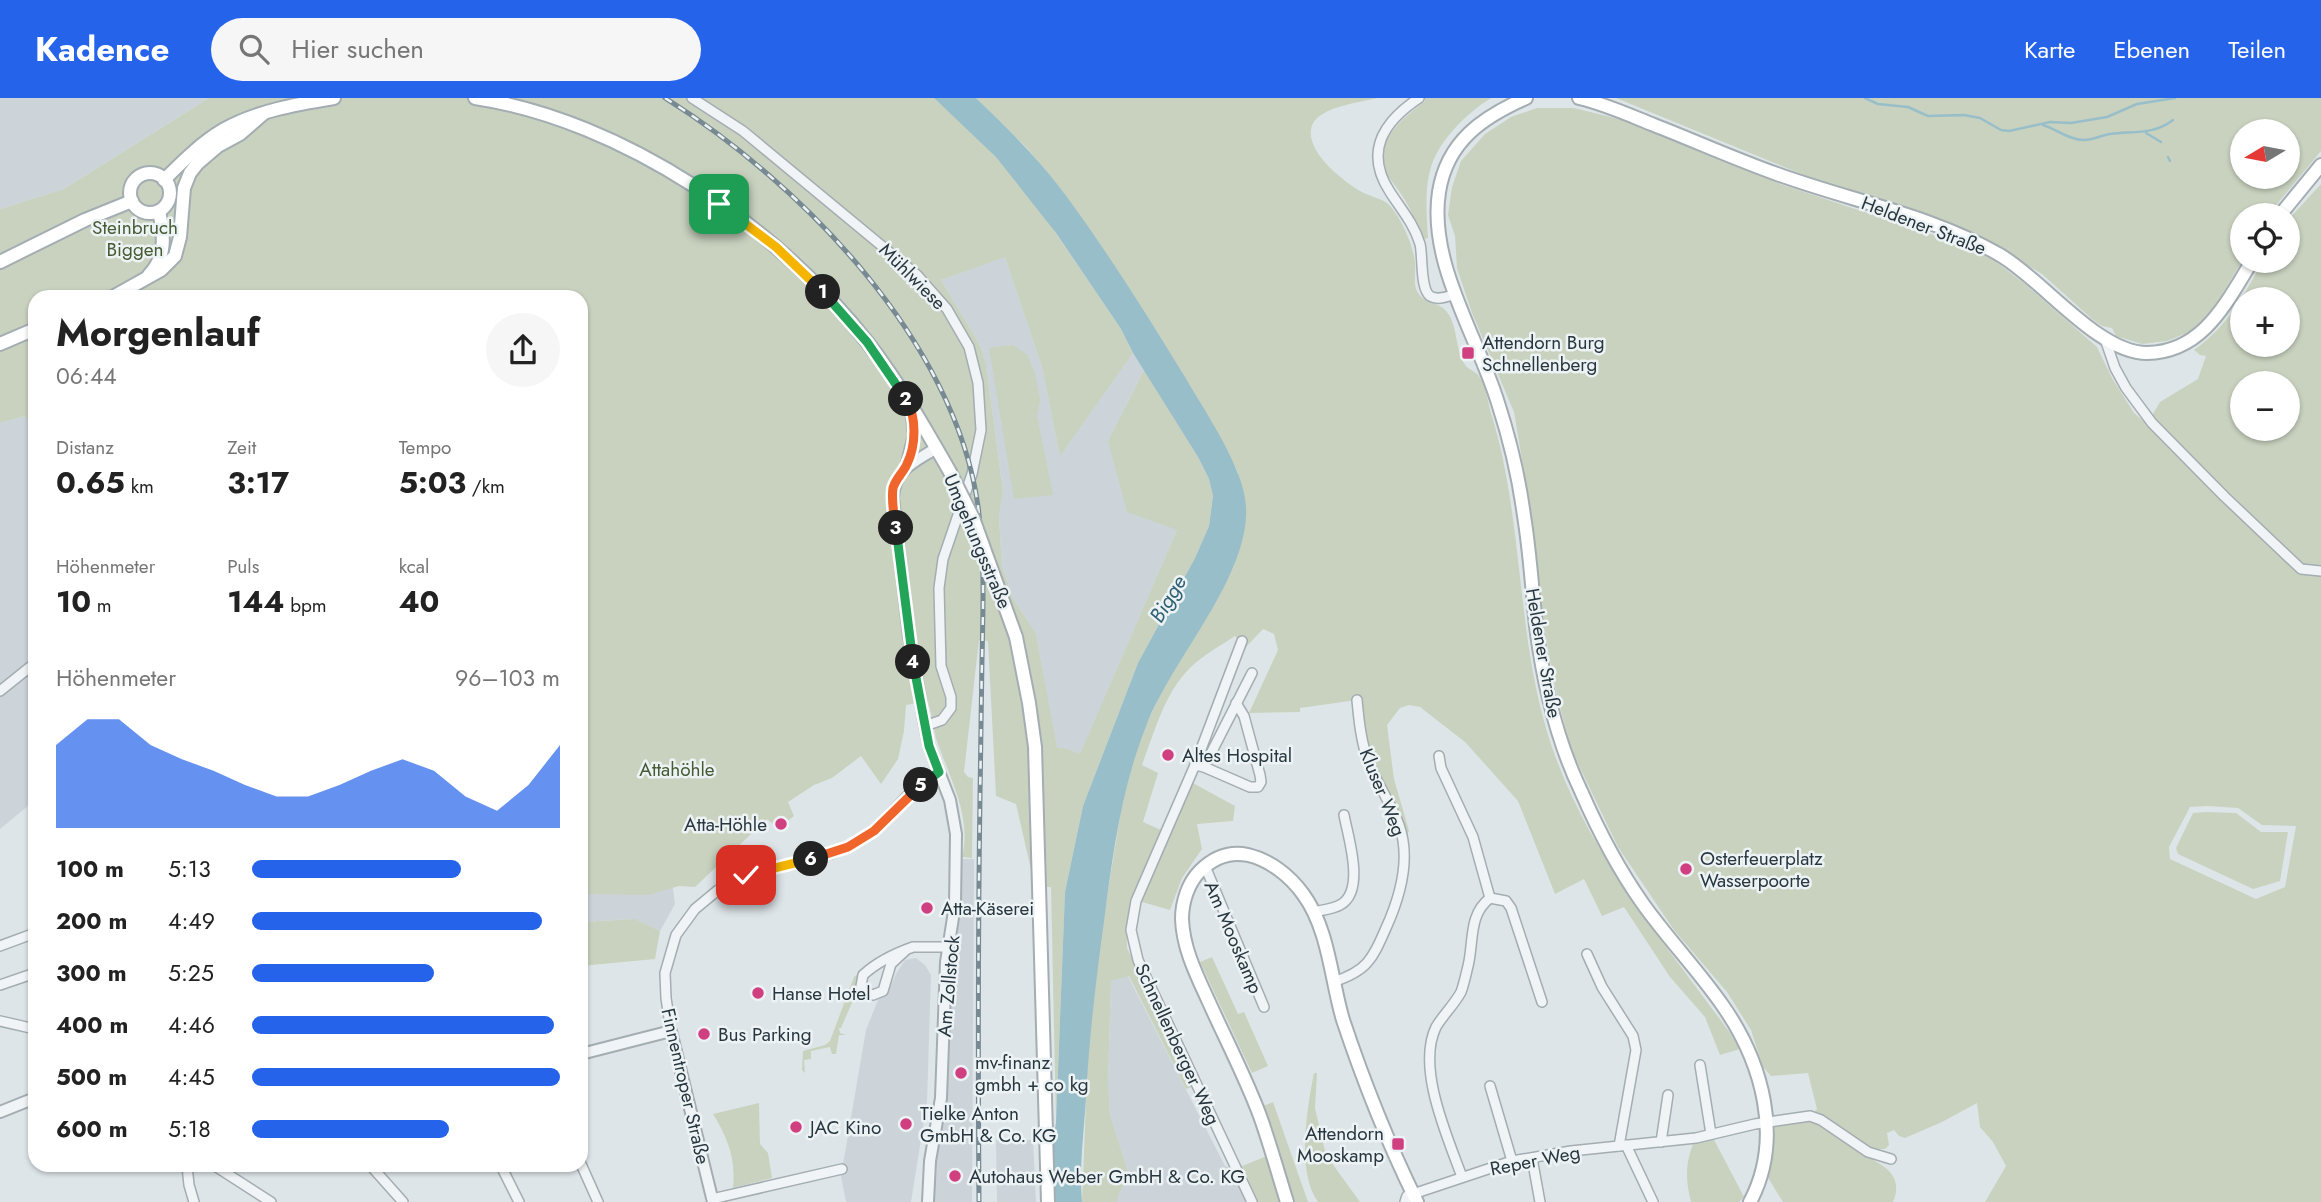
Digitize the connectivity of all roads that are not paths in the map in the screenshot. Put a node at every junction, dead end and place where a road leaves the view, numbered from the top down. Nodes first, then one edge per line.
1 (334, 98) edge
2 (475, 98) edge
3 (692, 98) edge
4 (1419, 98) edge
5 (1526, 98) edge
6 (1579, 98) edge
7 (263, 114) junction
8 (2321, 165) edge
9 (164, 180) junction
10 (132, 201) junction
11 (2290, 203) edge
12 (159, 211) junction
13 (0, 262) edge
14 (2245, 273) edge
15 (144, 280) junction
16 (126, 290) edge
17 (1456, 294) junction
18 (28, 333) edge
19 (2105, 339) junction
20 (0, 344) edge
21 (911, 408) junction
22 (936, 448) junction
23 (906, 467) junction
24 (2321, 571) edge
25 (1242, 641) dead end
26 (28, 669) edge
27 (1252, 673) dead end
28 (0, 691) edge
29 (1357, 700) dead end
30 (1236, 703) junction
31 (925, 726) junction
32 (1439, 756) dead end
33 (1199, 766) junction
34 (939, 772) junction
35 (1344, 815) dead end
36 (1205, 866) junction
37 (1490, 898) junction
38 (1313, 912) junction
39 (28, 936) edge
40 (0, 946) edge
41 (949, 947) junction
42 (906, 950) junction
43 (1587, 954) dead end
44 (873, 968) junction
45 (28, 975) edge
46 (1333, 982) junction
47 (886, 984) junction
48 (0, 985) edge
49 (1542, 1002) dead end
50 (1264, 1007) dead end
51 (0, 1021) edge
52 (28, 1027) edge
53 (671, 1031) junction
54 (588, 1052) edge
55 (1700, 1065) dead end
56 (1490, 1086) dead end
57 (1668, 1095) dead end
58 (28, 1101) edge
59 (0, 1112) edge
60 (1767, 1122) junction
61 (1710, 1134) junction
62 (1661, 1142) junction
63 (1623, 1145) junction
64 (1532, 1158) junction
65 (1891, 1159) dead end
66 (1513, 1161) junction
67 (842, 1169) dead end
68 (187, 1172) edge
69 (224, 1172) edge
70 (376, 1172) edge
71 (504, 1172) edge
72 (585, 1172) edge
73 (1462, 1177) junction
74 (1412, 1199) edge
75 (713, 1201) edge
76 (194, 1202) edge
77 (271, 1202) edge
78 (403, 1202) edge
79 (519, 1202) edge
80 (598, 1202) edge
81 (928, 1202) edge
82 (1048, 1202) edge
83 (1252, 1202) edge
84 (1287, 1202) edge
85 (1540, 1202) edge
86 (1653, 1202) edge
87 (1750, 1202) edge

1 - 7 main road
2 - 21 main road
3 - 31 street, Mühlwiese
4 - 17 street
5 - 17 main road, Heldener Straße
6 - 19 main road, Heldener Straße
7 - 9 main road
7 - 15 main road
8 - 11 main road
9 - 10 main road
9 - 12 main road
10 - 12 main road
10 - 13 main road
12 - 15 main road
14 - 19 main road, Heldener Straße
15 - 16 main road
17 - 60 main road, Heldener Straße
18 - 20 main road
19 - 24 street
21 - 22 main road
21 - 23 street
22 - 23 street
22 - 82 main road, Umgehungsstraße, bridge
23 - 31 street
25 - 33 street, Schnellenberger Weg
26 - 28 street
27 - 30 street, Schnellenberger Weg
29 - 46 street, Kluser Weg
30 - 33 street, Schnellenberger Weg
30 - 33 street
31 - 34 street
32 - 37 street
33 - 83 street, Schnellenberger Weg
34 - 41 street, Am Zollstock
34 - 53 street, Finnentroper Straße
35 - 38 street
36 - 38 main road
36 - 50 street, Am Mooskamp
36 - 84 main road
37 - 49 street
37 - 73 street
38 - 46 main road
39 - 40 street
41 - 42 street
41 - 81 street, Am Zollstock
42 - 44 street
42 - 47 street
43 - 63 street
44 - 47 street
44 - 47 street
45 - 48 street
46 - 74 main road
51 - 52 street
53 - 54 street
53 - 75 street, Finnentroper Straße
55 - 61 street
56 - 66 street
57 - 62 street
58 - 59 street
60 - 61 street, Reper Weg
60 - 65 street, Reper Weg
60 - 87 main road, Heldener Straße
61 - 62 street, Reper Weg
62 - 63 street, Reper Weg
63 - 64 street, Reper Weg
63 - 86 street
64 - 66 street, Reper Weg
64 - 85 street
66 - 73 street, Reper Weg
67 - 75 street
68 - 76 street
69 - 77 street
70 - 78 street
71 - 79 street
72 - 80 street
73 - 74 street, Reper Weg

